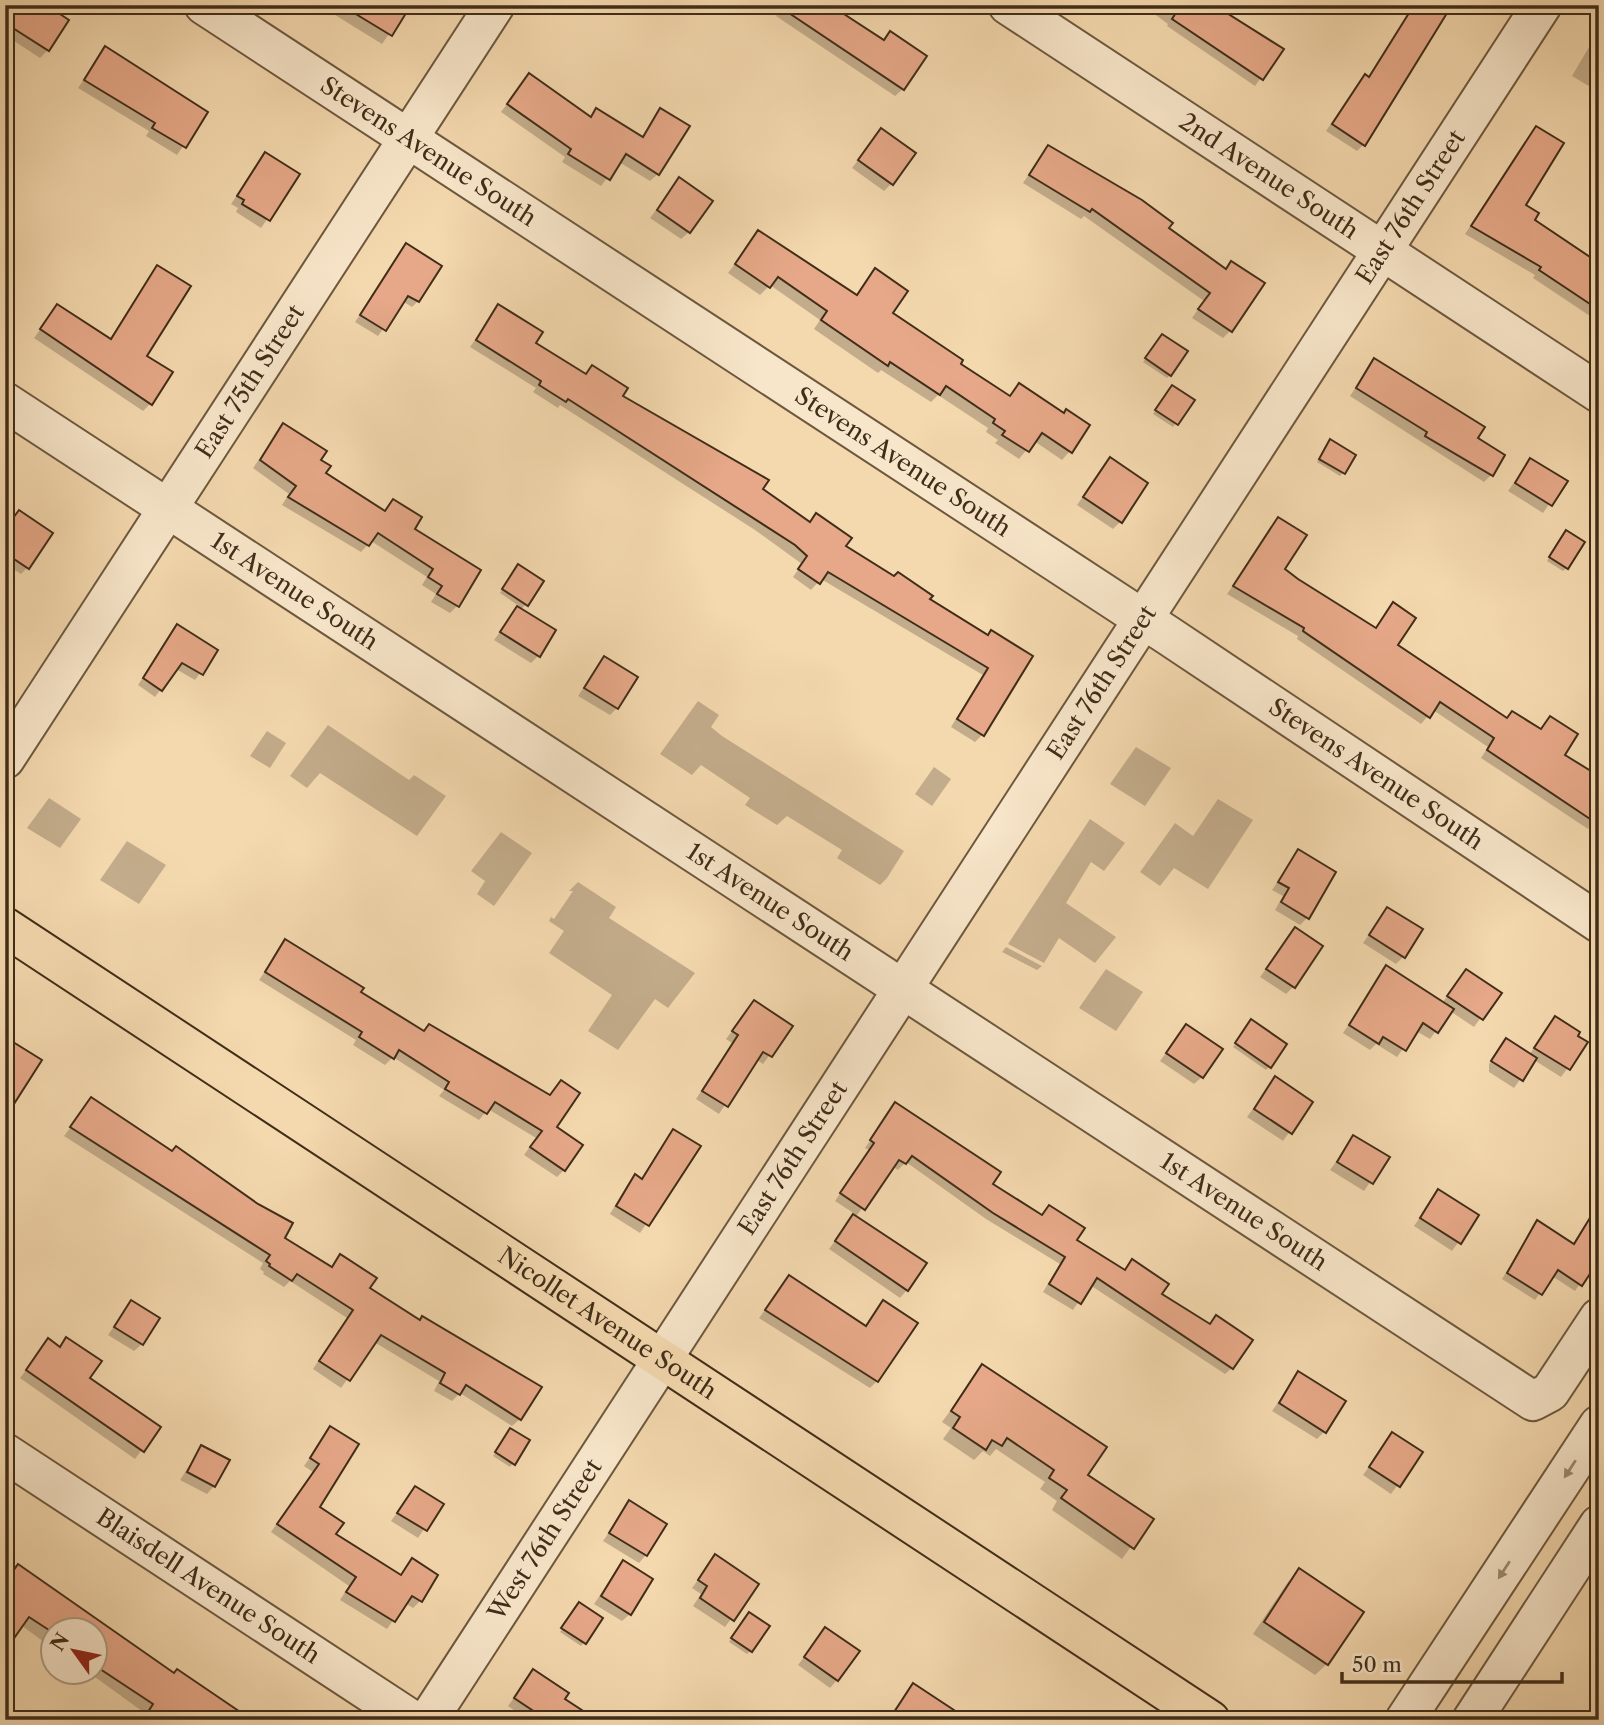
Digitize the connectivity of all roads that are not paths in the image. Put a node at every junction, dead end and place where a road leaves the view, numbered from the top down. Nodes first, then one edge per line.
1 (204, 5) edge
2 (495, 5) edge
3 (1008, 5) edge
4 (1542, 5) edge
5 (408, 139) junction
6 (1383, 251) junction
7 (1599, 393) edge
8 (5, 402) edge
9 (168, 508) junction
10 (1144, 619) junction
11 (5, 759) edge
12 (1599, 923) edge
13 (5, 927) edge
14 (903, 990) junction
15 (1599, 1318) edge
16 (663, 1360) junction
17 (1599, 1425) edge
18 (5, 1453) edge
19 (1599, 1525) edge
20 (412, 1720) edge
21 (428, 1720) edge
22 (1210, 1720) edge
23 (1405, 1720) edge
24 (1472, 1720) edge

1 - 5 street, Stevens Avenue South
2 - 5 street, East 75th Street
3 - 6 street, 2nd Avenue South
4 - 6 street, East 76th Street
5 - 9 street, East 75th Street
5 - 10 street, Stevens Avenue South
6 - 7 street, 2nd Avenue South
6 - 10 street, East 76th Street
8 - 9 street, 1st Avenue South
9 - 11 street, East 75th Street
9 - 14 street, 1st Avenue South
10 - 12 street, Stevens Avenue South
10 - 14 street, East 76th Street
13 - 16 main road, Nicollet Avenue South
14 - 15 street, 1st Avenue South
14 - 16 street, East 76th Street
16 - 21 street, West 76th Street
16 - 22 main road, Nicollet Avenue South
17 -> 23 street
18 - 20 street, Blaisdell Avenue South
19 - 24 street

